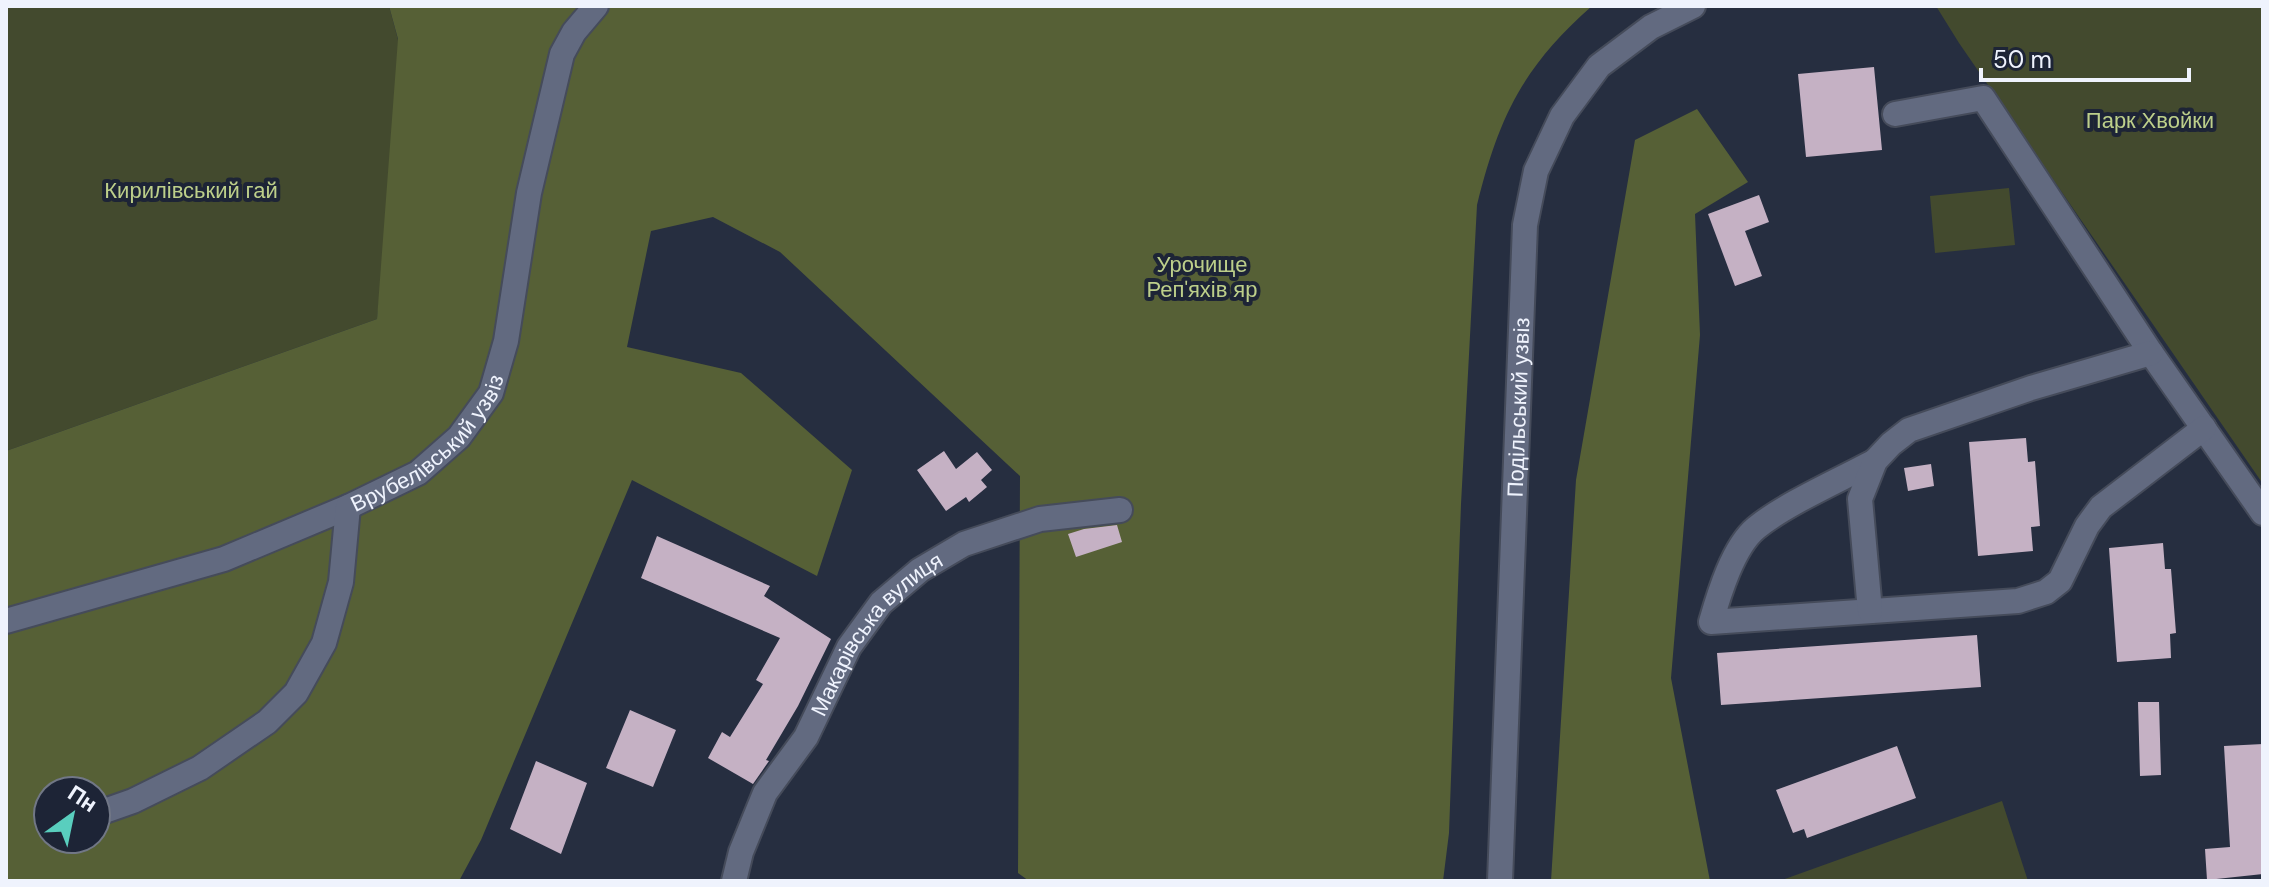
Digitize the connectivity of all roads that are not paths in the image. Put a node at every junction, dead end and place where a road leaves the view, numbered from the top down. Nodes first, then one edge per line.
1 (596, 6) edge
2 (1693, 6) edge
3 (1895, 114) dead end
4 (2151, 353) junction
5 (2204, 428) junction
6 (1875, 461) junction
7 (348, 507) junction
8 (1120, 510) dead end
9 (2263, 513) edge
10 (1870, 611) junction
11 (6, 621) edge
12 (112, 808) edge
13 (734, 881) edge
14 (1500, 881) edge

1 - 7 street, Врубелівський узвіз
2 - 14 street, Подільський узвіз
3 - 4 street
4 - 5 street
4 - 6 street
5 - 9 street
5 - 10 street
6 - 10 street
6 - 10 street
7 - 11 street
7 - 12 street, Врубелівський узвіз
8 - 13 street, Макарівська вулиця

